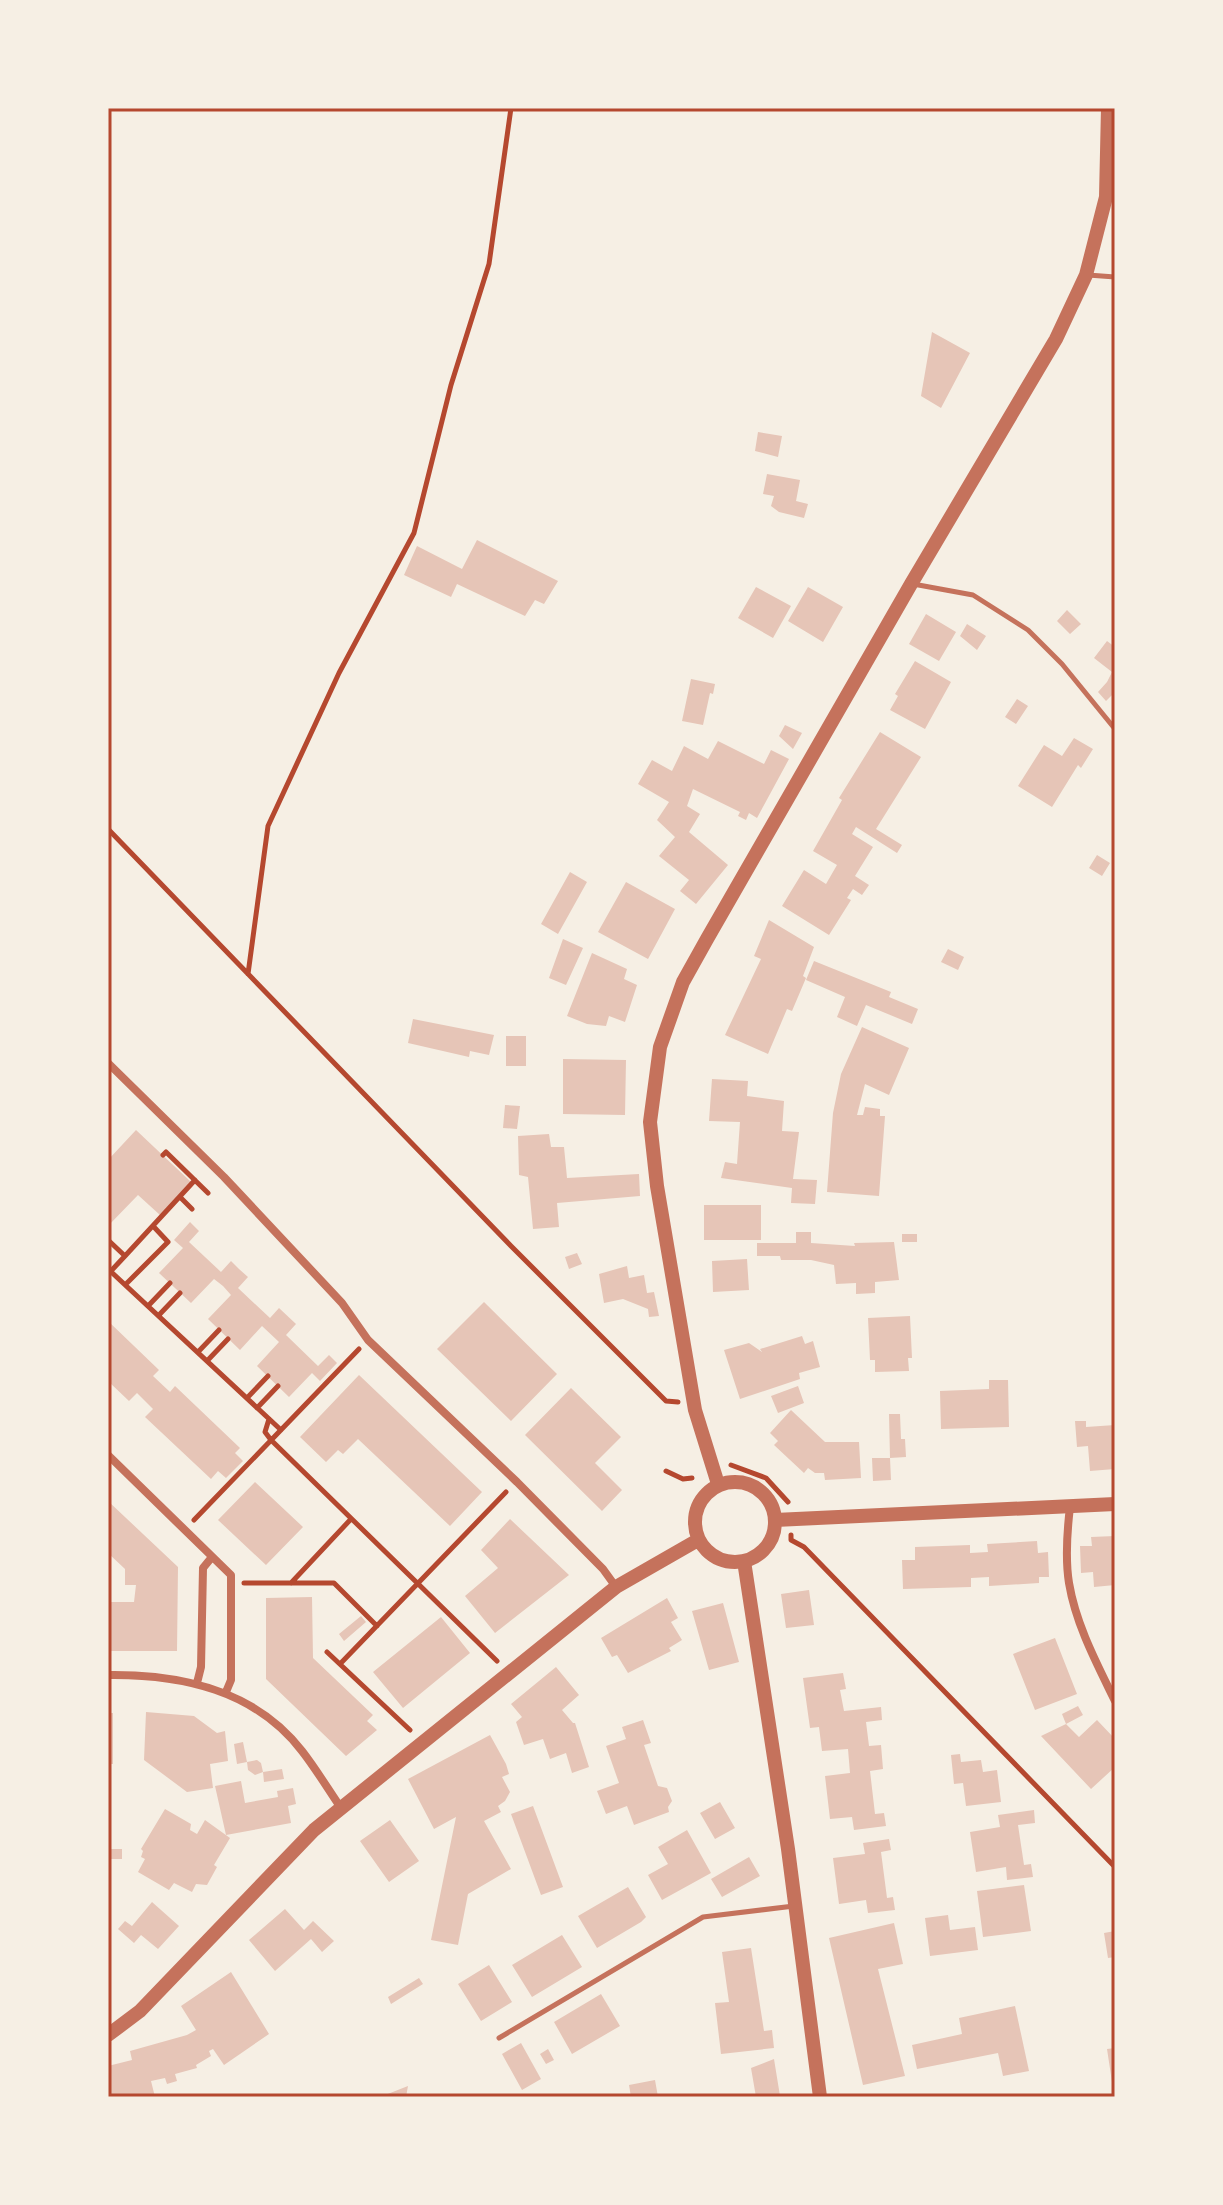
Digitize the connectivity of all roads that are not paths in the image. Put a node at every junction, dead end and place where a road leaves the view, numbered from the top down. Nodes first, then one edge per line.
1 (1108, 108) edge
2 (1086, 275) junction
3 (1115, 277) edge
4 (911, 584) junction
5 (1115, 729) edge
6 (108, 1063) edge
7 (108, 1455) edge
8 (716, 1477) junction
9 (1115, 1504) edge
10 (1070, 1507) junction
11 (782, 1520) junction
12 (698, 1540) junction
13 (212, 1557) junction
14 (744, 1561) junction
15 (616, 1587) junction
16 (108, 1675) edge
17 (197, 1683) junction
18 (226, 1692) junction
19 (1115, 1701) edge
20 (341, 1808) junction
21 (795, 1906) junction
22 (108, 2035) edge
23 (499, 2038) dead end
24 (820, 2097) edge

1 - 2 street
2 - 3 lane
2 - 4 street
4 - 5 lane
4 - 8 street
6 - 15 street
7 - 13 street
8 - 11 street
8 - 12 street
9 - 10 street
10 - 11 street
10 - 19 street
11 - 14 street
12 - 14 street
12 - 15 street
13 - 17 street
13 - 18 street
14 - 21 street
15 - 20 street
16 - 17 street
17 - 18 street
18 - 20 street
20 - 22 street
21 - 23 lane
21 - 24 street

